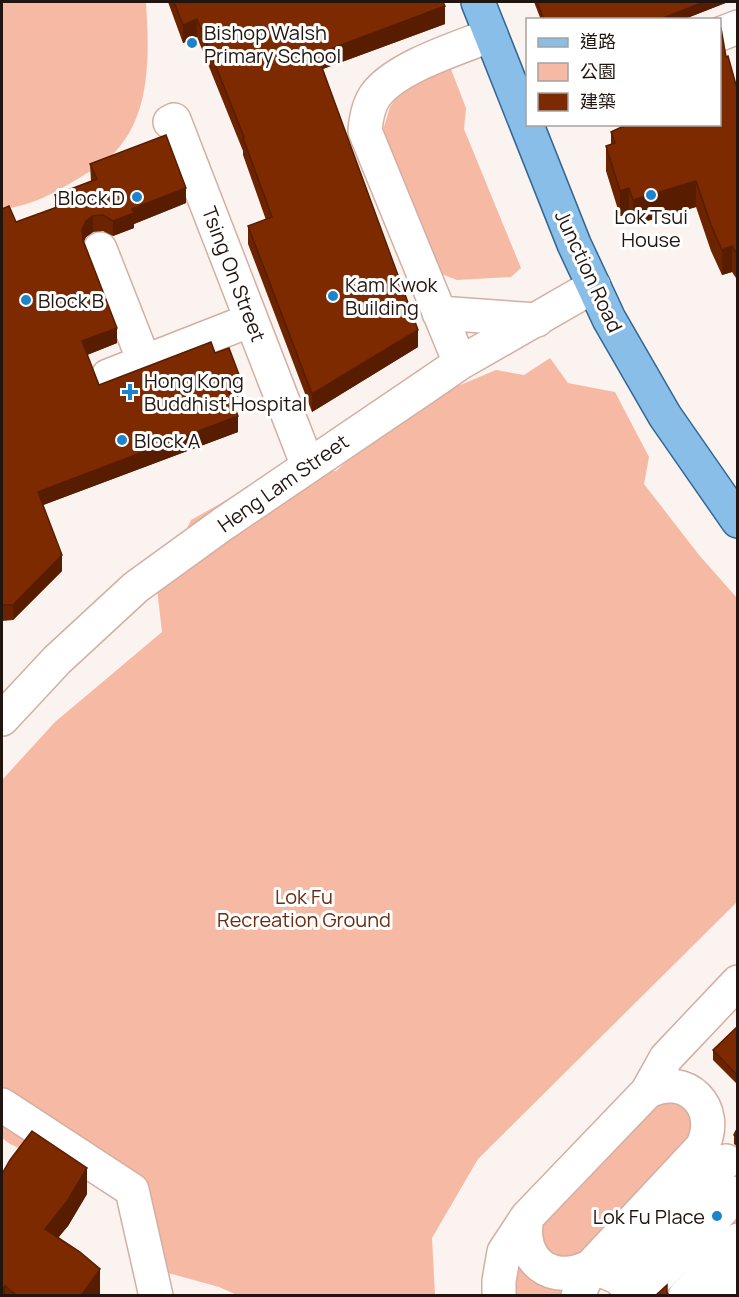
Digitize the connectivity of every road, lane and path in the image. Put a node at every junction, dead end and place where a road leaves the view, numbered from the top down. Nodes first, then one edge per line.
1 (478, 2) edge
2 (738, 27) edge
3 (721, 34) edge
4 (491, 35) junction
5 (525, 114) edge
6 (170, 122) dead end
7 (530, 126) edge
8 (100, 249) dead end
9 (594, 286) junction
10 (440, 313) junction
11 (251, 320) junction
12 (537, 320) junction
13 (144, 361) junction
14 (460, 363) junction
15 (108, 376) dead end
16 (308, 466) junction
17 (738, 521) edge
18 (2, 719) edge
19 (738, 982) edge
20 (647, 1092) junction
21 (2, 1105) edge
22 (722, 1147) edge
23 (738, 1193) edge
24 (527, 1217) junction
25 (738, 1240) edge
26 (604, 1272) junction
27 (738, 1282) edge
28 (156, 1296) edge
29 (499, 1296) edge
30 (578, 1296) edge
31 (685, 1296) edge
32 (723, 1296) edge

1 - 4 main road, Junction Road
2 - 3 street
4 - 5 main road, Junction Road
4 - 10 street
6 - 11 street, Tsing On Street
7 - 9 main road, Junction Road
8 - 13 street
9 - 12 street, Heng Lam Street
9 - 17 main road, Junction Road
10 - 12 street
10 - 14 street
11 - 13 street
11 - 16 street, Tsing On Street
12 - 14 street, Heng Lam Street
13 - 15 street
14 - 16 street, Heng Lam Street
16 - 18 street, Heng Lam Street
19 - 20 street
20 - 22 street
20 - 24 street
21 - 28 street
22 - 26 street
23 - 26 street
24 - 26 street
24 - 29 street
25 - 31 street
26 - 30 street
27 - 32 street

